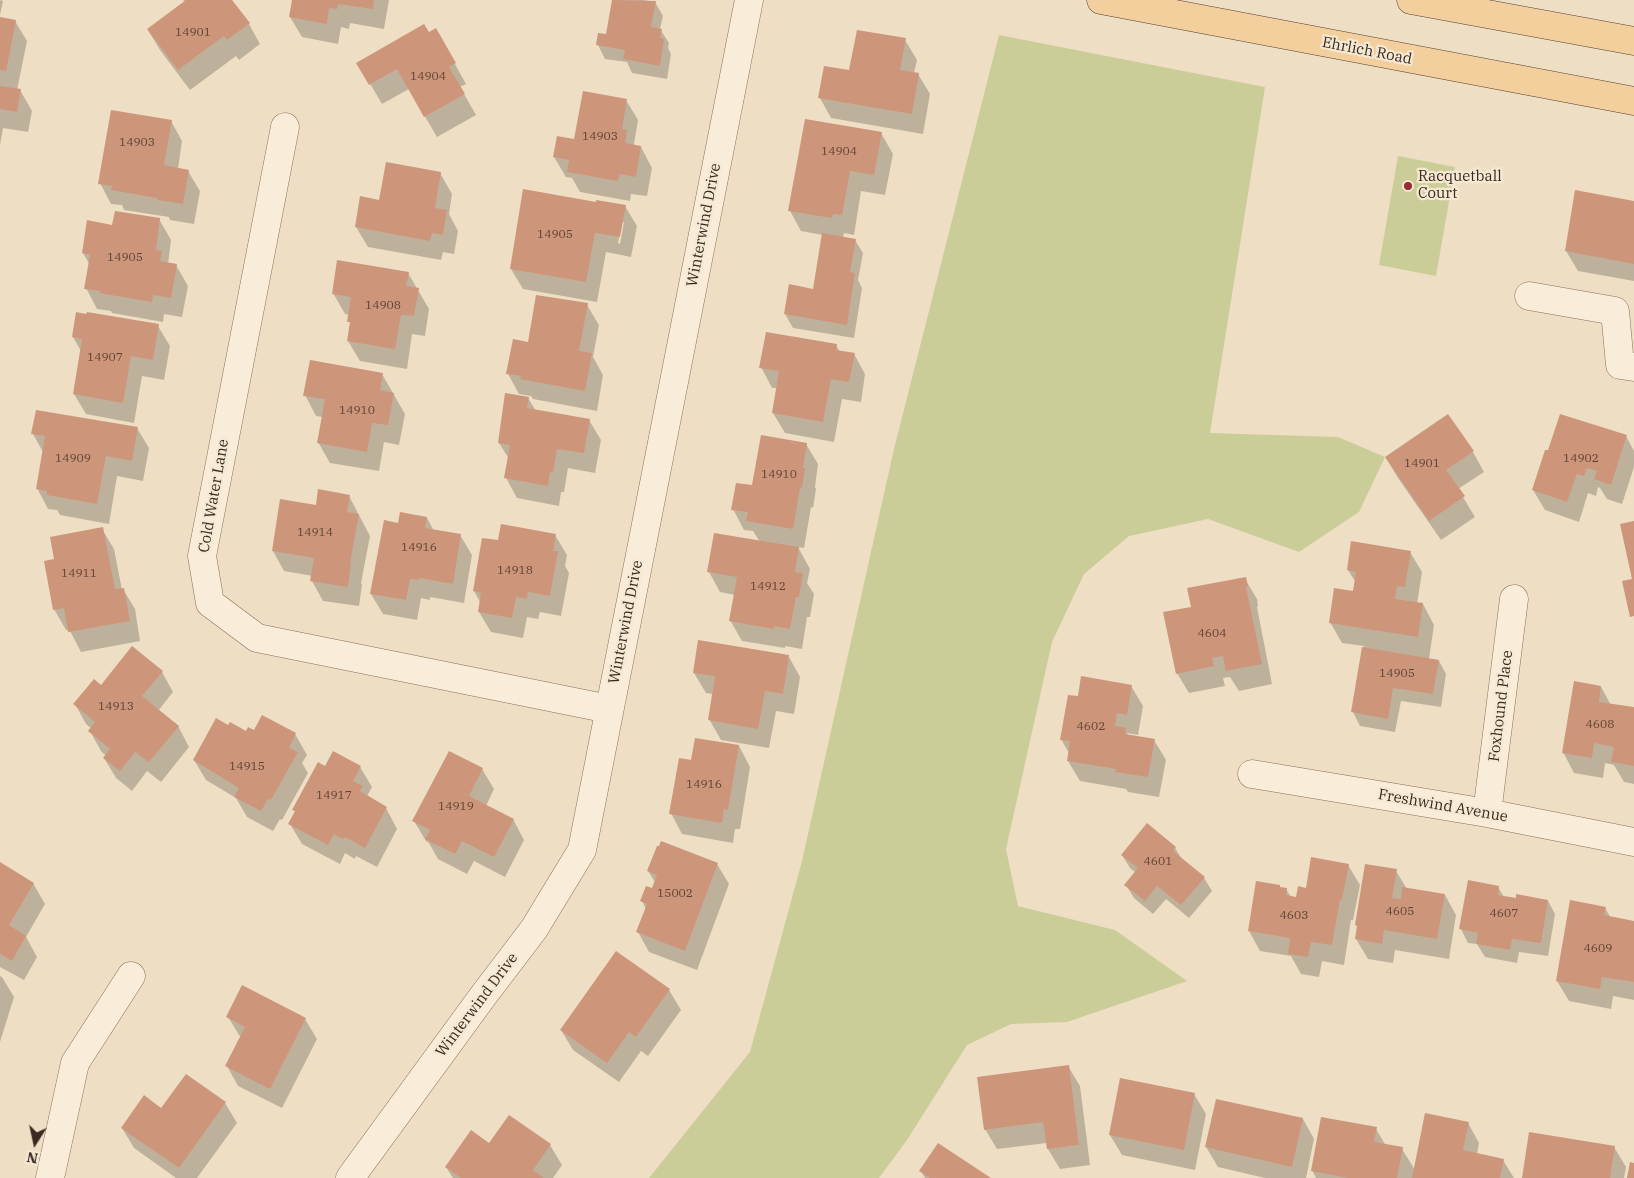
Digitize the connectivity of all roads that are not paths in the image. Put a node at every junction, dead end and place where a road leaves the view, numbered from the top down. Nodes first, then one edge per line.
1 (749, 0) edge
2 (1101, 0) edge
3 (1412, 0) edge
4 (1634, 41) edge
5 (1634, 101) edge
6 (285, 127) dead end
7 (1530, 296) dead end
8 (1634, 367) edge
9 (1514, 599) dead end
10 (609, 710) junction
11 (1252, 774) dead end
12 (1487, 813) junction
13 (1634, 842) edge
14 (131, 976) dead end
15 (50, 1178) edge
16 (350, 1178) edge

1 - 10 street, Winterwind Drive
2 - 5 main road, Ehrlich Road
3 - 4 main road
6 - 10 street, Cold Water Lane
7 - 8 street
9 - 12 street, Foxhound Place
10 - 16 street, Winterwind Drive
11 - 12 street, Freshwind Avenue
12 - 13 street, Freshwind Avenue
14 - 15 street

